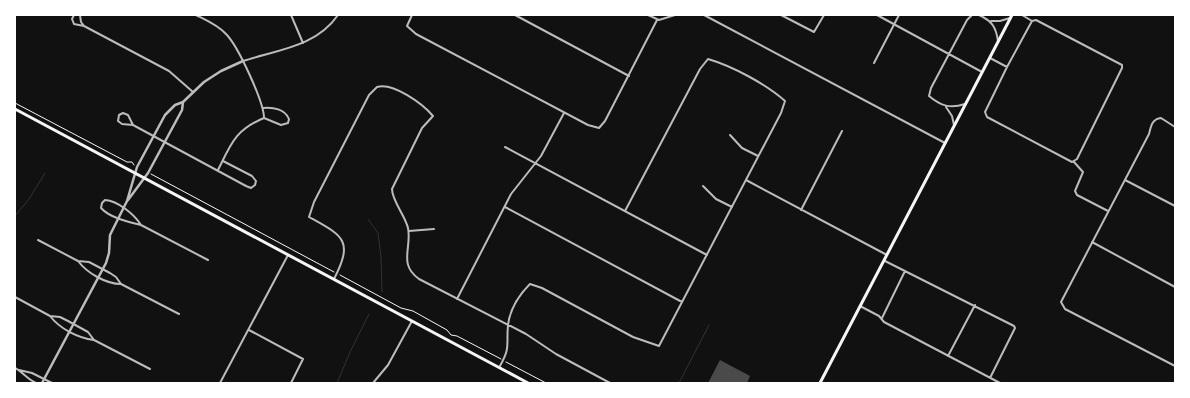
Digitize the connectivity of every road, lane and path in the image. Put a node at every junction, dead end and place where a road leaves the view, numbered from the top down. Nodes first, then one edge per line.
1 (74, 15) edge
2 (196, 15) edge
3 (291, 15) edge
4 (338, 15) edge
5 (412, 15) edge
6 (515, 15) edge
7 (648, 15) edge
8 (675, 15) edge
9 (704, 15) edge
10 (781, 15) edge
11 (824, 15) edge
12 (877, 15) edge
13 (900, 15) edge
14 (972, 15) edge
15 (979, 15) edge
16 (1022, 15) edge
17 (80, 16) edge
18 (1011, 16) edge
19 (657, 20) junction
20 (991, 21) junction
21 (1032, 21) junction
22 (894, 24) junction
23 (84, 26) junction
24 (998, 41) junction
25 (303, 43) junction
26 (949, 54) junction
27 (990, 58) junction
28 (243, 61) junction
29 (874, 63) dead end
30 (1007, 67) junction
31 (982, 72) junction
32 (628, 76) junction
33 (193, 92) junction
34 (183, 102) junction
35 (15, 103) edge
36 (965, 104) junction
37 (946, 107) junction
38 (263, 108) junction
39 (15, 109) edge
40 (565, 112) junction
41 (264, 118) junction
42 (133, 125) junction
43 (954, 126) junction
44 (1175, 127) edge
45 (842, 131) dead end
46 (730, 135) dead end
47 (153, 136) junction
48 (165, 142) junction
49 (945, 143) junction
50 (505, 147) dead end
51 (758, 156) junction
52 (223, 161) junction
53 (1074, 161) junction
54 (536, 164) junction
55 (137, 167) junction
56 (218, 170) junction
57 (135, 173) junction
58 (148, 173) junction
59 (145, 178) junction
60 (746, 180) junction
61 (1125, 180) junction
62 (703, 186) dead end
63 (127, 201) junction
64 (1175, 206) edge
65 (505, 207) junction
66 (732, 208) junction
67 (123, 209) junction
68 (801, 210) junction
69 (625, 211) junction
70 (1108, 211) junction
71 (118, 217) junction
72 (141, 225) junction
73 (434, 229) dead end
74 (409, 231) junction
75 (38, 240) dead end
76 (1092, 242) junction
77 (288, 255) junction
78 (707, 255) junction
79 (887, 255) junction
80 (208, 260) dead end
81 (884, 260) junction
82 (78, 261) junction
83 (102, 270) junction
84 (905, 271) junction
85 (337, 273) junction
86 (98, 276) junction
87 (334, 279) junction
88 (121, 284) junction
89 (1175, 287) edge
90 (15, 297) edge
91 (457, 298) junction
92 (682, 302) junction
93 (975, 305) junction
94 (860, 306) junction
95 (179, 314) dead end
96 (50, 316) junction
97 (882, 319) junction
98 (412, 321) junction
99 (73, 324) junction
100 (508, 326) junction
101 (249, 330) junction
102 (70, 331) junction
103 (94, 340) junction
104 (948, 356) junction
105 (503, 361) junction
106 (1175, 366) edge
107 (15, 368) edge
108 (499, 368) junction
109 (150, 369) dead end
110 (19, 370) junction
111 (990, 378) junction
112 (44, 379) junction
113 (36, 383) edge
114 (42, 383) edge
115 (52, 383) edge
116 (220, 383) edge
117 (291, 383) edge
118 (373, 383) edge
119 (528, 383) edge
120 (546, 383) edge
121 (610, 383) edge
122 (820, 383) edge
123 (1000, 383) edge

1 - 23 street
2 - 28 street
3 - 25 street
4 - 25 street
5 - 40 street
6 - 32 street
7 - 19 street
8 - 19 street
9 - 49 street
10 - 11 street
12 - 22 street
13 - 22 street
14 - 26 street
15 - 20 street
16 - 21 street
17 - 23 street
18 - 20 street
18 - 24 main road
19 - 32 street
20 - 24 street
21 - 30 street
21 - 53 street
22 - 26 street
22 - 29 street
23 - 33 street
24 - 27 main road
25 - 28 street
26 - 31 street
26 - 37 street
27 - 30 street
27 - 31 main road
28 - 33 street
28 - 38 street
30 - 53 street
31 - 36 main road
32 - 40 street
33 - 34 street
34 - 47 street
34 - 48 street
35 - 55 path
36 - 37 street
36 - 43 main road
37 - 43 street
38 - 41 street
38 - 41 street
39 - 57 main road
40 - 54 street
41 - 52 street
42 - 42 street
42 - 47 street
43 - 49 main road
44 - 61 street
45 - 68 street
46 - 51 street
47 - 48 street
47 - 55 street
48 - 56 street
48 - 58 street
49 - 79 main road
50 - 54 street
51 - 60 street
51 - 69 street
52 - 56 street
52 - 56 street
53 - 70 street
54 - 65 street
54 - 69 street
55 - 57 street
57 - 59 main road
57 - 63 street
58 - 59 street
58 - 85 path
59 - 63 street
59 - 77 main road
60 - 66 street
60 - 68 street
61 - 64 street
61 - 70 street
62 - 66 street
63 - 67 street
65 - 91 street
65 - 92 street
66 - 78 street
67 - 71 street
67 - 71 street
67 - 72 street
68 - 79 street
69 - 78 street
70 - 76 street
71 - 72 street
71 - 83 street
72 - 80 street
73 - 74 street
74 - 85 street
74 - 91 street
75 - 82 street
76 - 89 street
76 - 106 street
77 - 87 main road
77 - 101 street
78 - 92 street
79 - 81 main road
81 - 84 street
81 - 94 main road
82 - 83 street
82 - 86 street
83 - 86 street
83 - 88 street
84 - 93 street
84 - 97 street
85 - 87 street
85 - 105 path
86 - 88 street
86 - 99 street
87 - 98 main road
88 - 95 street
90 - 96 street
91 - 100 street
92 - 100 street
93 - 104 street
93 - 111 street
94 - 97 street
94 - 122 main road
96 - 99 street
96 - 102 street
97 - 104 street
98 - 108 main road
98 - 118 street
99 - 102 street
99 - 103 street
100 - 105 street
100 - 121 street
101 - 116 street
101 - 117 street
102 - 103 street
102 - 112 street
103 - 109 street
104 - 111 street
105 - 108 street
105 - 120 path
107 - 110 street
108 - 119 main road
110 - 112 street
110 - 113 street
111 - 123 street
112 - 114 street
112 - 115 street

